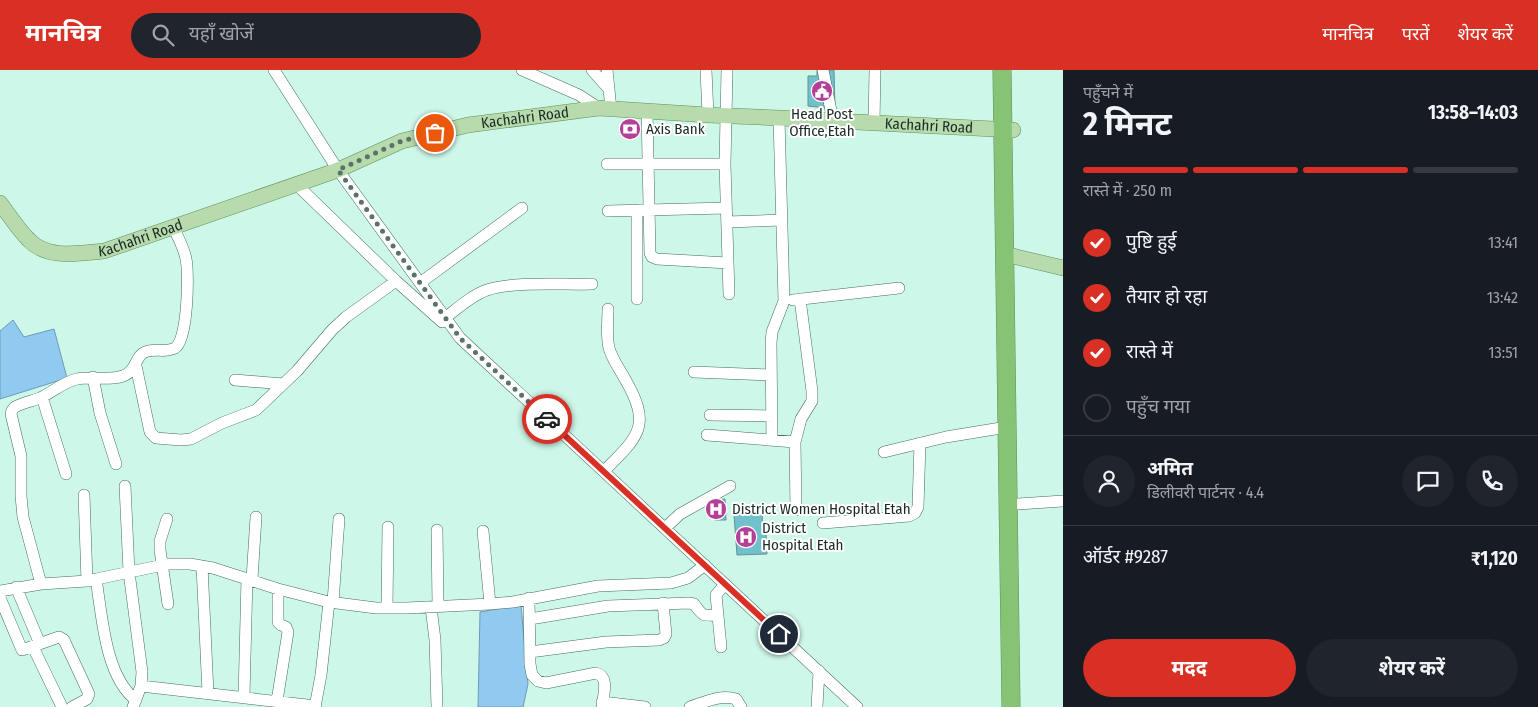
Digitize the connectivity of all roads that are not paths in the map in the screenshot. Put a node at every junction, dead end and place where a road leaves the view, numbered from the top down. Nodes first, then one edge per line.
1 (274, 70) edge
2 (522, 70) edge
3 (592, 70) edge
4 (607, 70) edge
5 (706, 70) edge
6 (728, 70) edge
7 (823, 70) edge
8 (875, 70) edge
9 (1002, 70) edge
10 (1013, 70) edge
11 (608, 88) junction
12 (605, 109) junction
13 (647, 111) junction
14 (708, 116) junction
15 (727, 116) junction
16 (779, 118) junction
17 (833, 121) junction
18 (874, 123) junction
19 (1008, 130) junction
20 (607, 164) dead end
21 (725, 164) junction
22 (647, 165) junction
23 (338, 170) junction
24 (296, 184) junction
25 (0, 203) edge
26 (522, 208) dead end
27 (726, 208) junction
28 (650, 209) junction
29 (637, 210) junction
30 (608, 211) dead end
31 (782, 220) junction
32 (726, 222) junction
33 (173, 227) junction
34 (1010, 255) junction
35 (728, 263) junction
36 (1063, 268) edge
37 (396, 281) junction
38 (420, 283) junction
39 (592, 284) dead end
40 (899, 288) dead end
41 (729, 294) dead end
42 (636, 299) dead end
43 (800, 300) junction
44 (784, 301) junction
45 (608, 309) dead end
46 (445, 318) junction
47 (460, 338) junction
48 (136, 366) junction
49 (694, 372) dead end
50 (771, 375) junction
51 (93, 377) junction
52 (235, 380) dead end
53 (283, 384) junction
54 (42, 397) junction
55 (710, 415) dead end
56 (772, 416) junction
57 (1007, 426) junction
58 (707, 435) dead end
59 (772, 440) junction
60 (796, 442) junction
61 (920, 443) junction
62 (884, 452) dead end
63 (116, 464) dead end
64 (604, 471) junction
65 (66, 474) dead end
66 (125, 486) dead end
67 (730, 486) dead end
68 (84, 495) dead end
69 (1063, 501) edge
70 (1018, 504) junction
71 (796, 510) dead end
72 (256, 517) dead end
73 (168, 518) dead end
74 (339, 519) dead end
75 (823, 522) dead end
76 (388, 527) dead end
77 (665, 528) junction
78 (437, 530) dead end
79 (483, 531) dead end
80 (161, 565) junction
81 (705, 565) junction
82 (202, 566) junction
83 (128, 572) junction
84 (249, 579) junction
85 (92, 580) junction
86 (41, 584) junction
87 (725, 584) junction
88 (16, 587) junction
89 (278, 589) junction
90 (0, 591) edge
91 (0, 598) edge
92 (530, 598) junction
93 (331, 602) junction
94 (663, 603) junction
95 (168, 604) dead end
96 (490, 604) junction
97 (435, 607) junction
98 (387, 608) junction
99 (717, 614) junction
100 (530, 619) junction
101 (37, 646) junction
102 (721, 647) dead end
103 (530, 652) junction
104 (819, 671) junction
105 (1015, 683) junction
106 (141, 686) junction
107 (208, 693) junction
108 (244, 696) junction
109 (277, 700) junction
110 (134, 704) edge
111 (602, 705) edge
112 (316, 706) edge
113 (62, 707) edge
114 (72, 707) edge
115 (437, 707) edge
116 (644, 707) edge
117 (690, 707) edge
118 (740, 707) edge
119 (817, 707) edge
120 (857, 707) edge
121 (1011, 707) edge
122 (1021, 707) edge

1 - 23 street
2 - 12 street
3 - 11 street
4 - 11 street
5 - 14 street
6 - 15 street
7 - 17 street
8 - 18 street
9 - 19 highway
10 - 19 highway
11 - 12 street
12 - 13 main road, Kachahri Road
12 - 23 main road, Kachahri Road
13 - 14 main road, Kachahri Road
13 - 22 street
14 - 15 main road, Kachahri Road
15 - 16 main road, Kachahri Road
15 - 21 street
16 - 17 main road, Kachahri Road
16 - 31 street
17 - 18 main road, Kachahri Road
18 - 19 main road, Kachahri Road
19 - 34 highway
20 - 22 street
21 - 22 street
21 - 27 street
22 - 28 street
23 - 24 main road, Kachahri Road
23 - 38 street
24 - 33 main road, Kachahri Road
24 - 37 street
25 - 33 main road, Kachahri Road
26 - 38 street
27 - 28 street
27 - 32 street
28 - 29 street
28 - 35 street
29 - 30 street
29 - 42 street
31 - 32 street
31 - 44 street
32 - 35 street
33 - 48 street
34 - 36 main road
34 - 57 highway
34 - 70 highway
35 - 41 street
37 - 47 street
37 - 53 street
38 - 46 street
39 - 46 street
40 - 43 street
43 - 44 street
43 - 60 street
44 - 50 street
45 - 64 street
46 - 47 street
47 - 64 street
48 - 51 street
48 - 53 street
49 - 50 street
50 - 56 street
51 - 54 street
51 - 63 street
52 - 53 street
54 - 65 street
54 - 86 street
55 - 56 street
56 - 59 street
57 - 61 street
57 - 105 highway
58 - 59 street
59 - 60 street
60 - 71 street
61 - 62 street
61 - 75 street
64 - 77 street
66 - 83 street
67 - 77 street
68 - 85 street
69 - 70 street
70 - 105 highway
72 - 84 street
73 - 80 street
74 - 93 street
76 - 98 street
77 - 81 street
78 - 97 street
79 - 96 street
80 - 82 street
80 - 83 street
80 - 95 street
81 - 87 street
81 - 92 street
82 - 84 street
82 - 107 street
83 - 85 street
83 - 106 street
84 - 89 street
84 - 108 street
85 - 86 street
85 - 110 street
86 - 88 street
87 - 99 street
87 - 104 street
88 - 90 street
88 - 101 street
89 - 93 street
89 - 109 street
91 - 101 street
92 - 96 street
92 - 100 street
93 - 98 street
93 - 112 street
94 - 99 street
94 - 100 street
94 - 103 street
96 - 97 street
97 - 98 street
97 - 115 street
99 - 102 street
100 - 103 street
101 - 113 street
101 - 114 street
103 - 111 street
104 - 119 street
104 - 120 street
105 - 121 highway
105 - 122 highway
106 - 107 street
106 - 110 street
107 - 108 street
108 - 109 street
109 - 112 street
111 - 116 street
117 - 118 street

